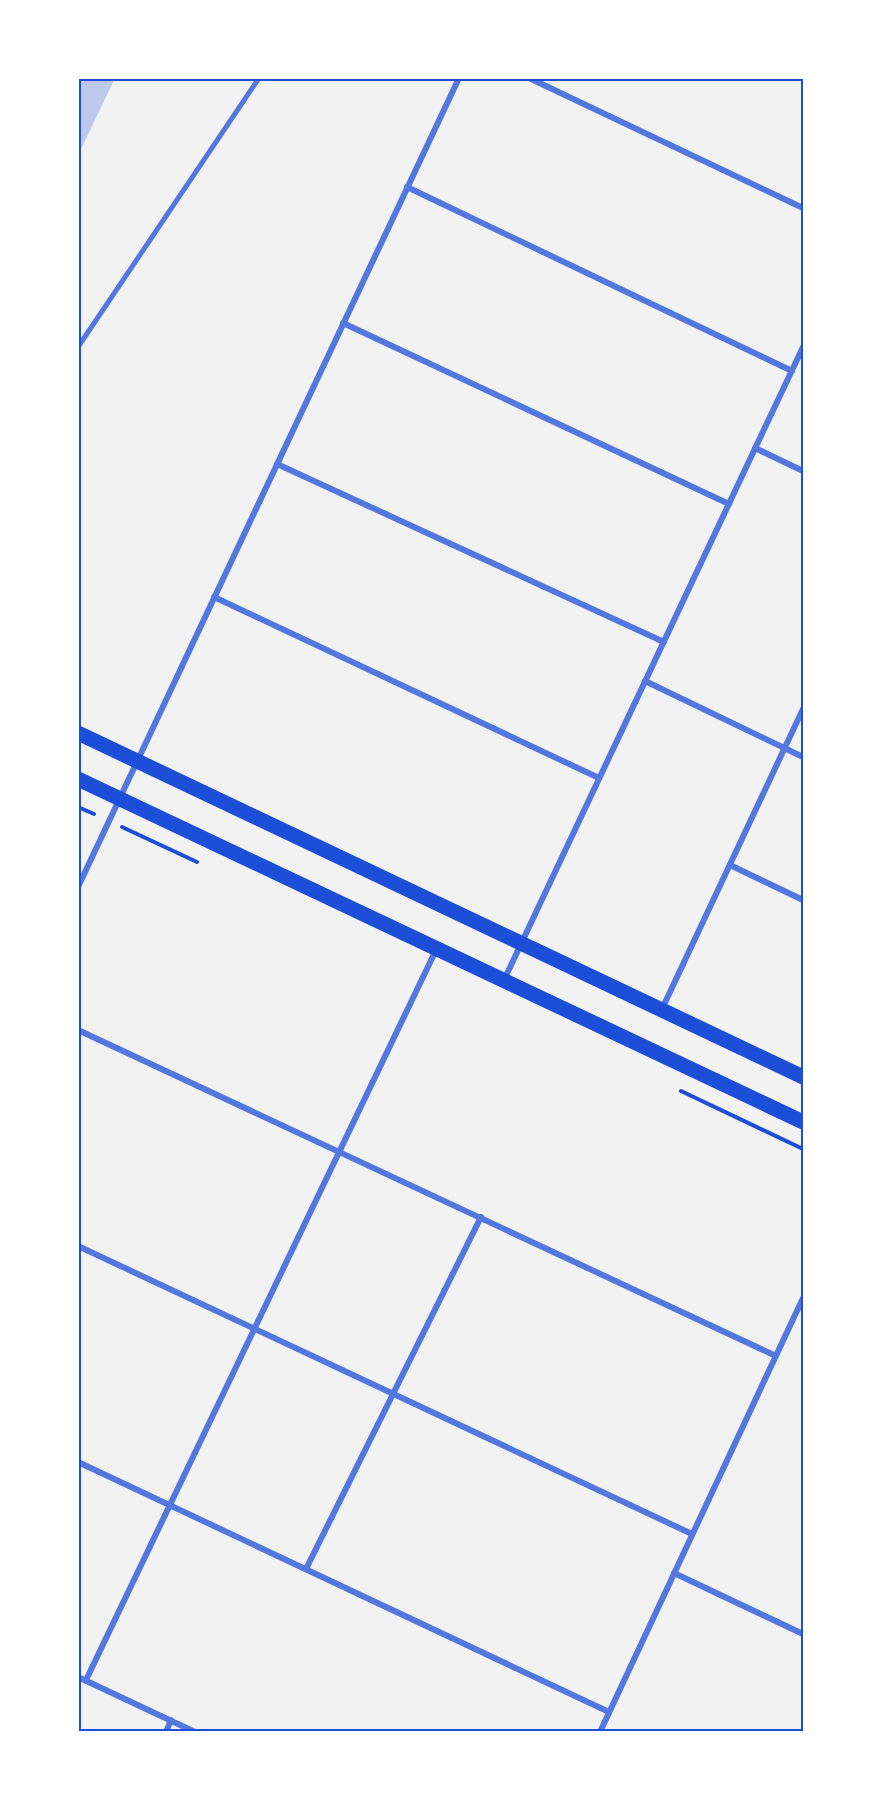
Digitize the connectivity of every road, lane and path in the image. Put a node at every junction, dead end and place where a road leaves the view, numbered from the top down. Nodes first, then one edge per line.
1 (259, 78) edge
2 (459, 78) edge
3 (529, 78) edge
4 (407, 187) junction
5 (803, 208) edge
6 (343, 323) junction
7 (78, 347) edge
8 (803, 347) edge
9 (792, 371) junction
10 (755, 448) junction
11 (277, 464) junction
12 (803, 471) edge
13 (729, 504) junction
14 (214, 597) junction
15 (664, 642) junction
16 (645, 681) junction
17 (803, 709) edge
18 (78, 733) edge
19 (785, 748) junction
20 (803, 757) edge
21 (137, 761) junction
22 (599, 778) junction
23 (78, 779) edge
24 (119, 799) junction
25 (730, 865) junction
26 (78, 887) edge
27 (803, 900) edge
28 (521, 944) junction
29 (436, 948) junction
30 (504, 980) junction
31 (661, 1010) junction
32 (78, 1030) edge
33 (803, 1077) edge
34 (803, 1122) edge
35 (339, 1152) junction
36 (481, 1217) junction
37 (78, 1246) edge
38 (803, 1298) edge
39 (254, 1329) junction
40 (776, 1356) junction
41 (393, 1394) junction
42 (78, 1462) edge
43 (170, 1505) junction
44 (692, 1534) junction
45 (306, 1569) junction
46 (674, 1573) junction
47 (803, 1634) edge
48 (78, 1677) edge
49 (86, 1680) junction
50 (609, 1712) junction
51 (171, 1720) junction
52 (165, 1732) edge
53 (195, 1732) edge
54 (600, 1732) edge

1 - 7 street
2 - 4 street
3 - 5 street
4 - 6 street
4 - 9 street
6 - 11 street
6 - 13 street
8 - 9 street
9 - 10 street
10 - 12 street
10 - 13 street
11 - 14 street
11 - 15 street
13 - 15 street
14 - 21 street
14 - 22 street
15 - 16 street
16 - 19 street
16 - 22 street
17 - 19 street
18 - 21 main road
19 - 20 street
19 - 25 street
21 - 24 street
21 - 28 main road
22 - 28 street
23 - 24 main road
24 - 26 street
24 - 29 main road
25 - 27 street
25 - 31 street
28 - 30 street
28 - 31 main road
29 - 30 main road
29 - 35 street
30 - 34 main road
31 - 33 main road
32 - 35 street
35 - 36 street
35 - 39 street
36 - 40 street
36 - 41 street
37 - 39 street
38 - 40 street
39 - 41 street
39 - 43 street
40 - 44 street
41 - 44 street
41 - 45 street
42 - 43 street
43 - 45 street
43 - 49 street
44 - 46 street
45 - 50 street
46 - 47 street
46 - 50 street
48 - 49 street
49 - 51 street
50 - 54 street
51 - 52 street
51 - 53 street

